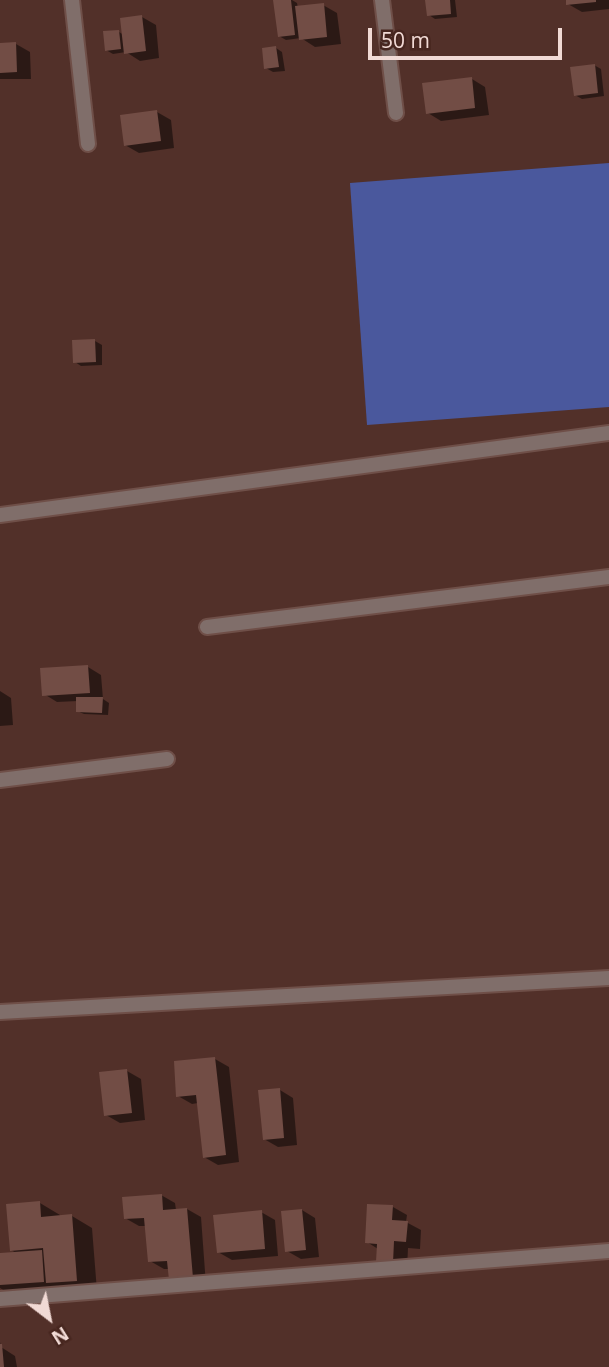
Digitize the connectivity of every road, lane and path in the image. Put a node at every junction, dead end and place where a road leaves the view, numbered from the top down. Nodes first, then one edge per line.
1 (72, 0) edge
2 (382, 0) edge
3 (396, 113) dead end
4 (88, 144) dead end
5 (609, 433) edge
6 (0, 515) edge
7 (609, 577) edge
8 (207, 627) dead end
9 (167, 759) dead end
10 (0, 780) edge
11 (609, 978) edge
12 (0, 1012) edge
13 (609, 1251) edge
14 (0, 1299) edge

1 - 4 street
2 - 3 street
5 - 6 street
7 - 8 street
9 - 10 street
11 - 12 street
13 - 14 street

